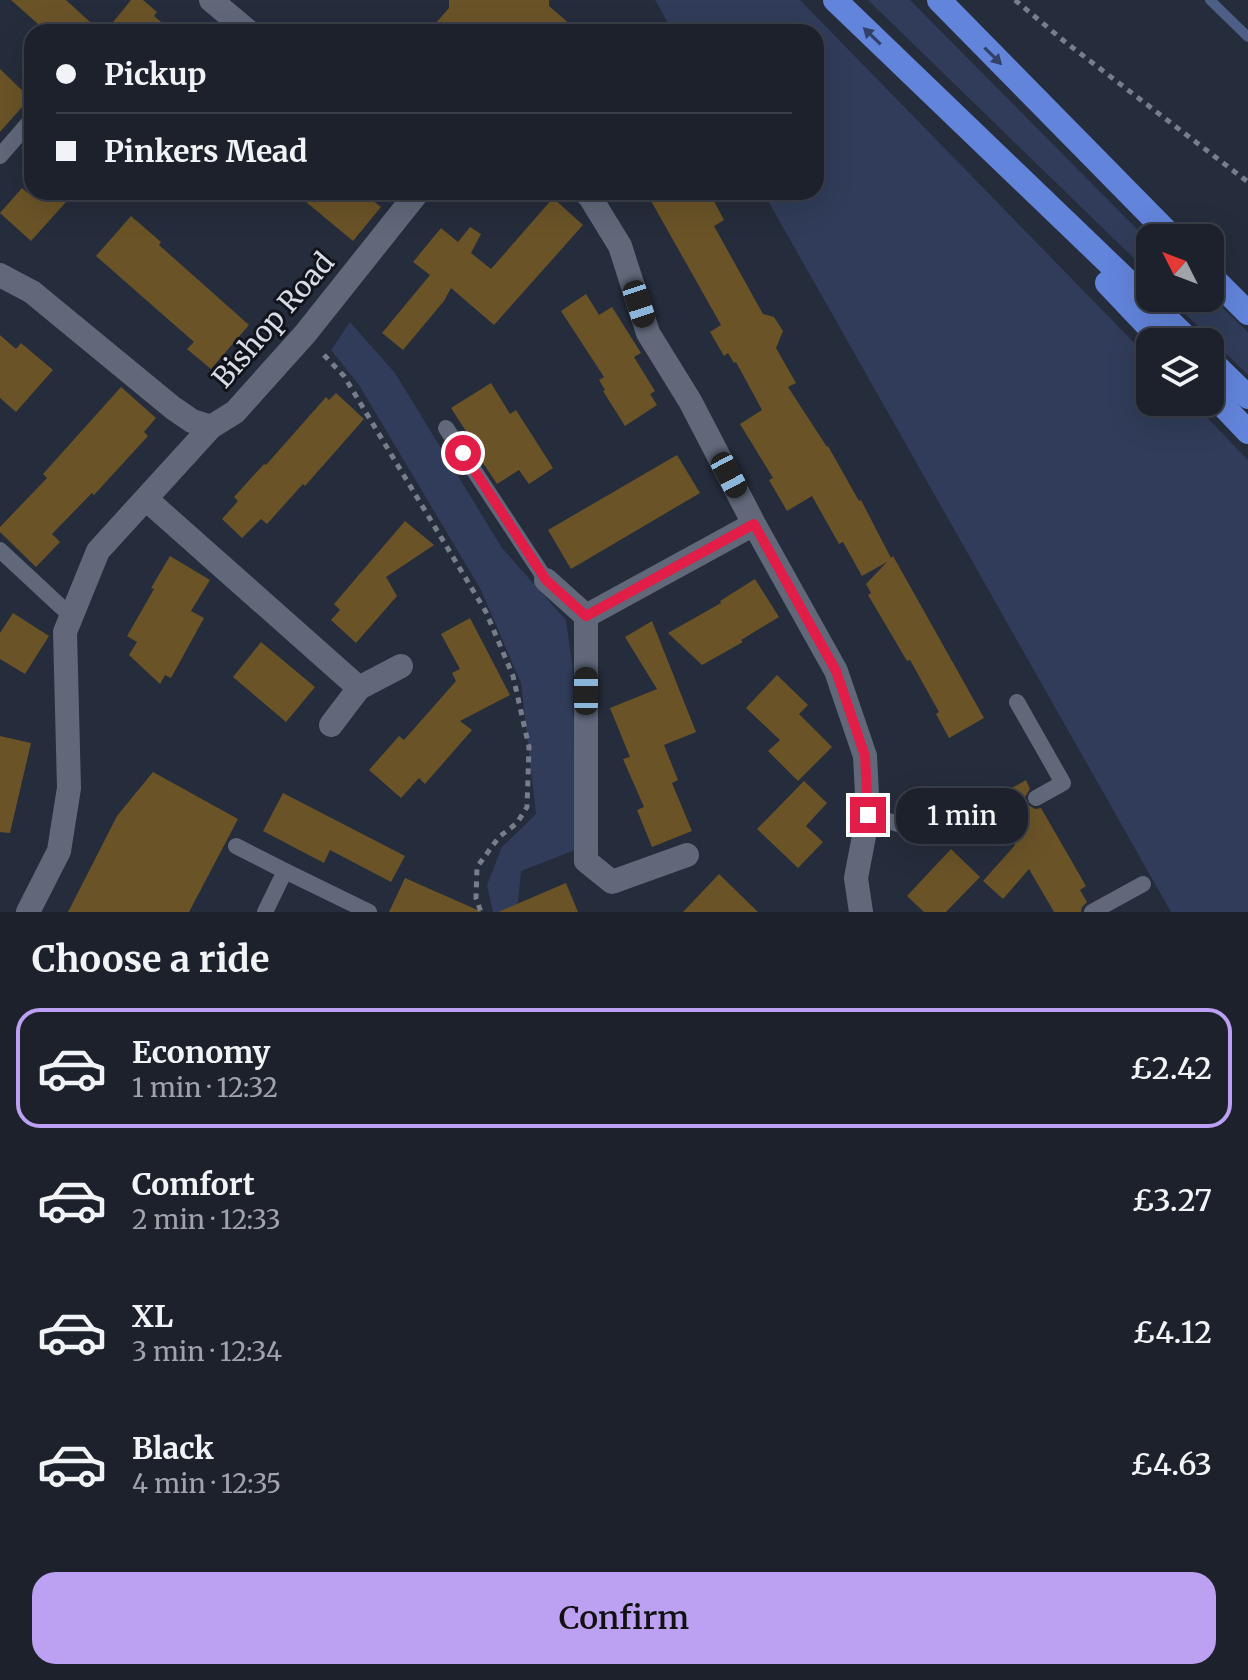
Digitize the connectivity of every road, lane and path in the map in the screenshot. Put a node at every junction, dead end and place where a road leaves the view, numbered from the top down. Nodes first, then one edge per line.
1 (211, 0) edge
2 (835, 0) edge
3 (939, 0) edge
4 (1015, 0) edge
5 (240, 24) edge
6 (897, 59) junction
7 (24, 128) edge
8 (0, 156) edge
9 (1248, 182) edge
10 (412, 200) edge
11 (592, 200) edge
12 (1159, 224) edge
13 (0, 275) edge
14 (1224, 289) edge
15 (1248, 313) edge
16 (1150, 328) edge
17 (1176, 328) edge
18 (305, 334) junction
19 (1224, 374) edge
20 (1248, 397) edge
21 (1224, 407) edge
22 (211, 427) junction
23 (446, 428) dead end
24 (1248, 432) edge
25 (146, 499) junction
26 (754, 524) junction
27 (0, 550) edge
28 (546, 580) joint
29 (586, 616) junction
30 (72, 617) junction
31 (401, 666) dead end
32 (359, 688) junction
33 (1017, 702) dead end
34 (331, 725) dead end
35 (1036, 798) dead end
36 (868, 815) junction
37 (1006, 815) dead end
38 (236, 846) dead end
39 (687, 855) dead end
40 (285, 871) junction
41 (1143, 884) dead end
42 (28, 912) edge
43 (265, 912) edge
44 (369, 912) edge
45 (481, 912) edge
46 (861, 912) edge
47 (1092, 912) edge

1 - 5 street
6 -> 2 highway
3 -> 12 highway
4 - 9 path
6 - 16 highway
6 - 17 highway
7 - 8 lane
10 - 18 street, Bishop Road
11 - 26 street
13 - 22 street, Bishop Road
14 - 15 highway
18 - 22 street, Bishop Road
18 - 45 path
19 - 20 highway
21 - 24 highway
22 - 25 street
23 - 28 lane
25 - 30 street
25 - 32 street
26 - 29 street
26 - 36 street
27 - 30 lane
28 - 29 street
29 - 39 street
30 - 42 street
31 - 32 street
32 - 34 street
33 - 35 lane
36 - 37 lane
36 - 46 street
38 - 40 lane
40 - 43 lane
40 - 44 lane
41 - 47 lane

